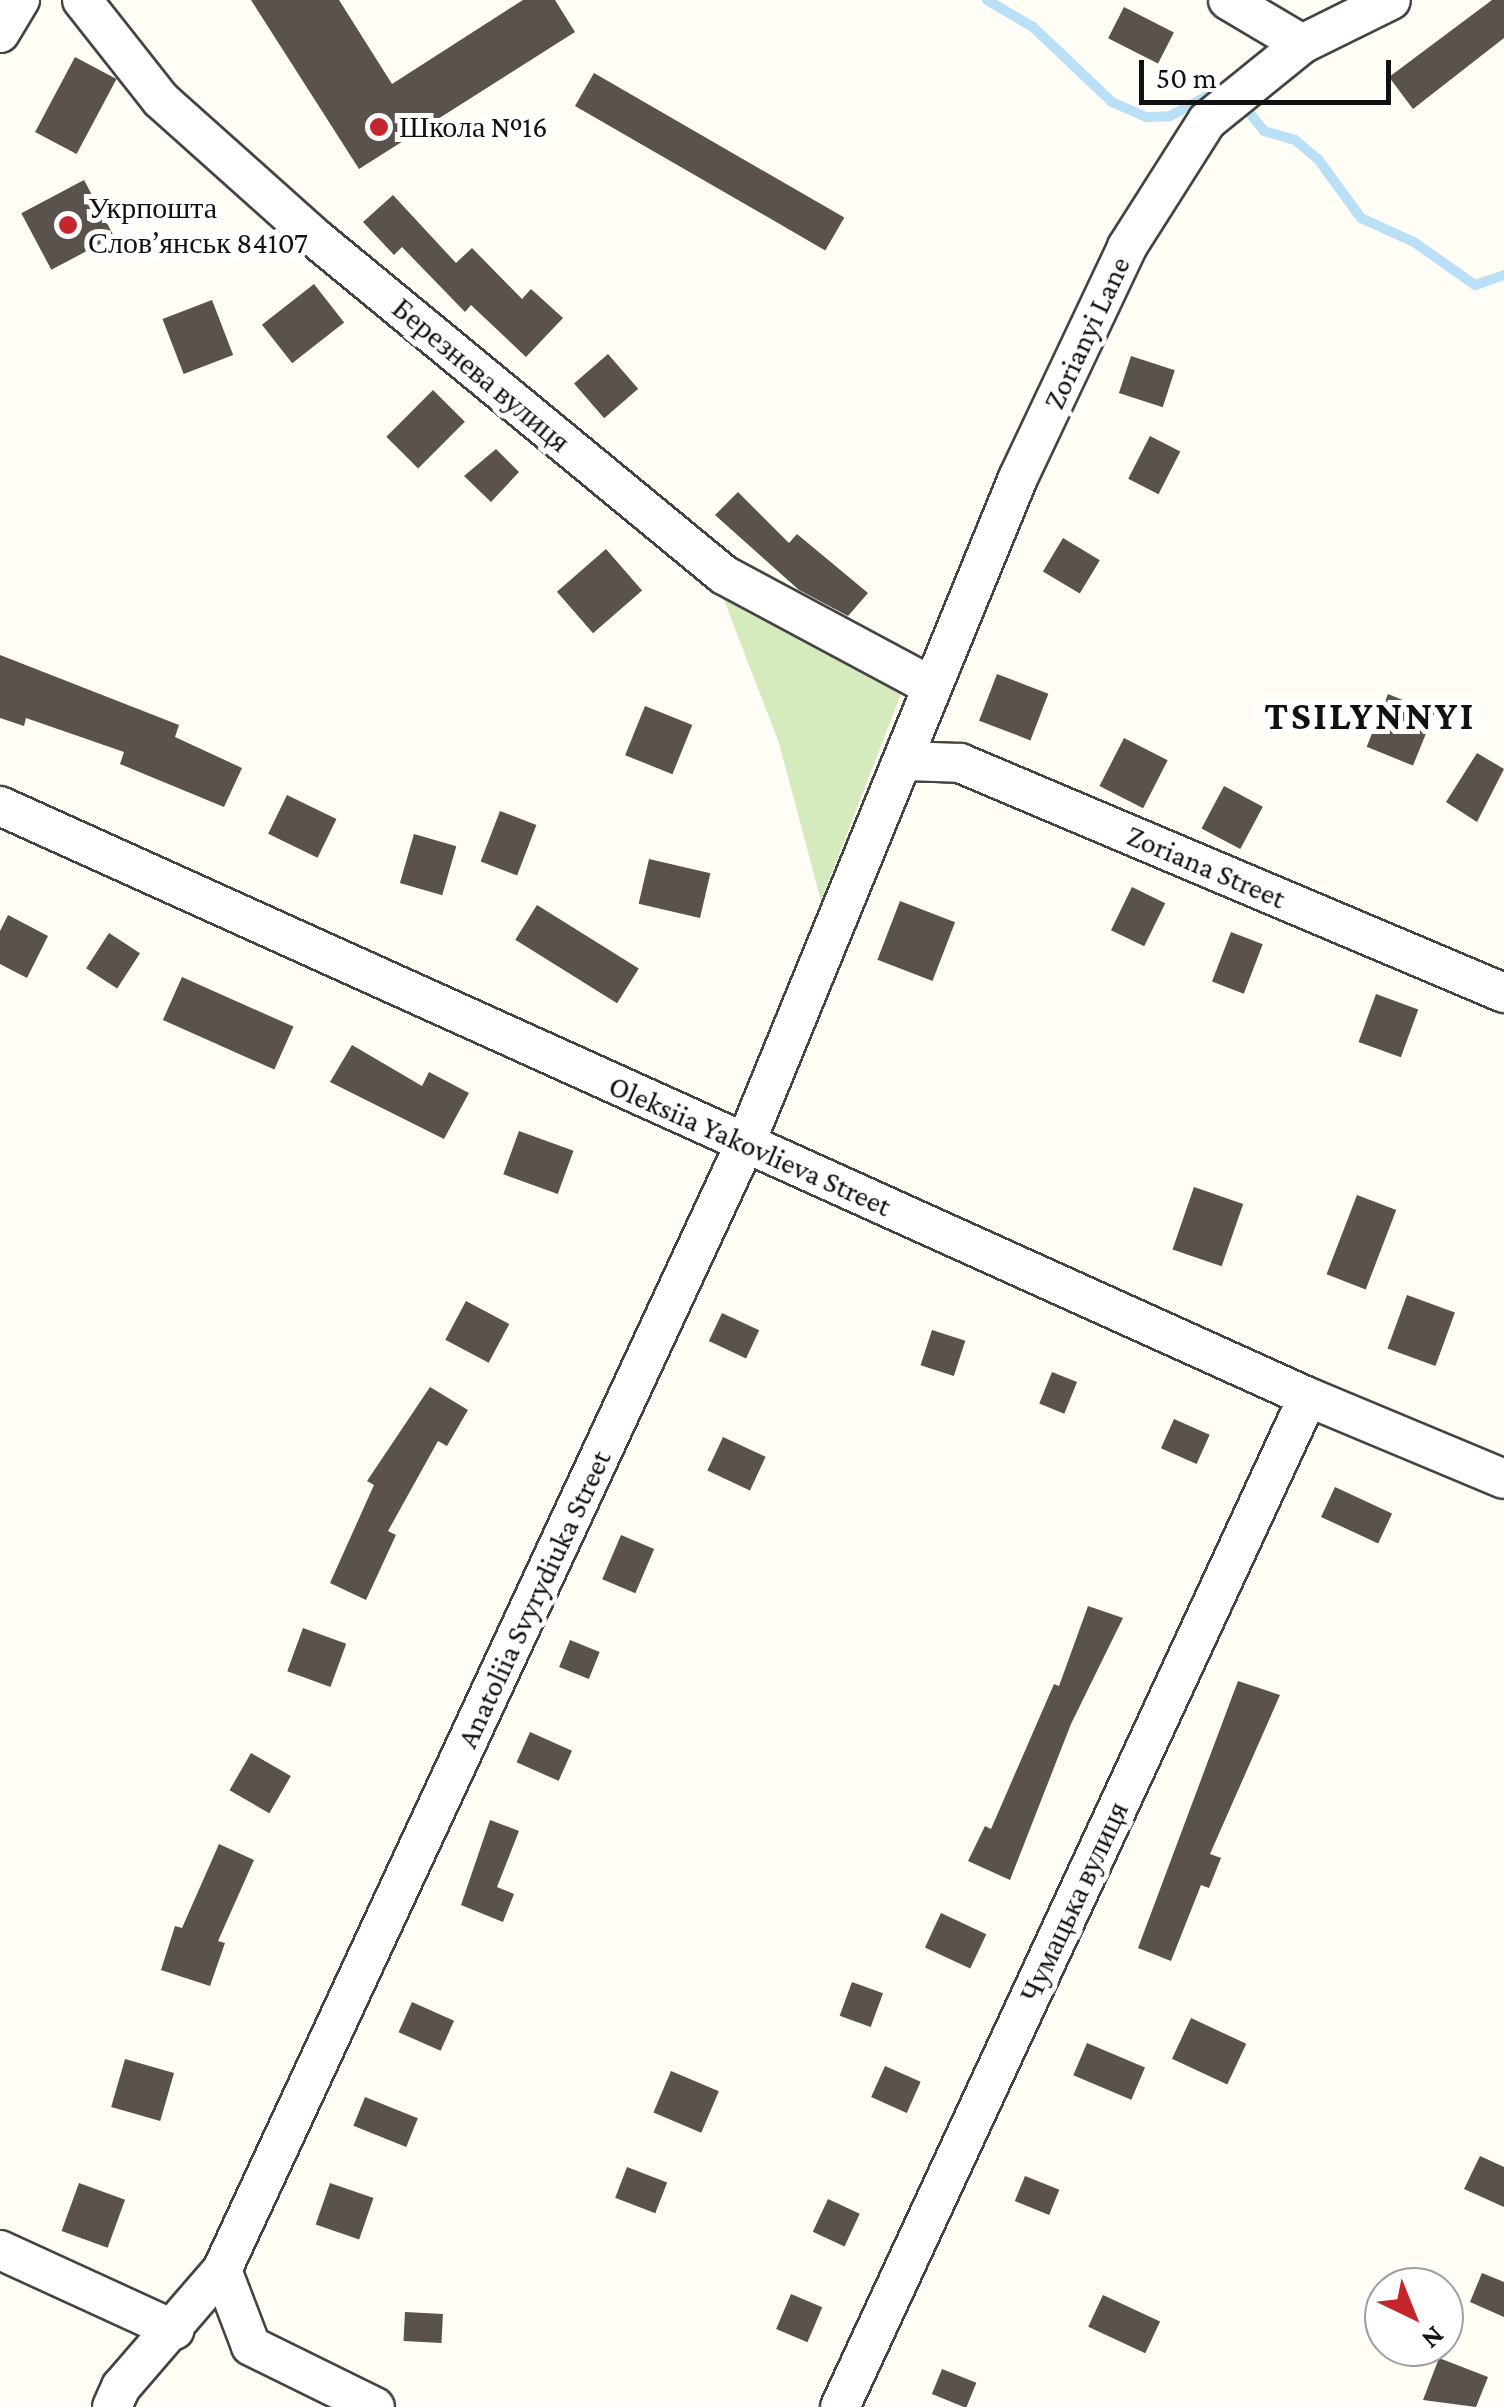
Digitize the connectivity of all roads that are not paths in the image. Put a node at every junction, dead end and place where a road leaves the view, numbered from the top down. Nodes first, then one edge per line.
1 (20, 0) edge
2 (82, 0) edge
3 (1228, 0) edge
4 (1391, 0) edge
5 (0, 33) edge
6 (1302, 44) junction
7 (931, 686) junction
8 (904, 761) junction
9 (2, 813) edge
10 (1504, 993) edge
11 (745, 1144) junction
12 (1308, 1397) junction
13 (1504, 1479) edge
14 (0, 2250) edge
15 (222, 2270) junction
16 (175, 2330) junction
17 (112, 2407) edge
18 (375, 2407) edge
19 (840, 2407) edge

1 - 5 street
2 - 7 street, Березнева вулиця
3 - 6 street
4 - 6 street, Zorianyi Lane
6 - 7 street, Zorianyi Lane
7 - 8 street, Zorianyi Lane
8 - 10 street, Zoriana Street
8 - 11 street, Anatoliia Svyrydiuka Street
9 - 11 street, Oleksiia Yakovlieva Street
11 - 12 street, Oleksiia Yakovlieva Street
11 - 15 street, Anatoliia Svyrydiuka Street
12 - 13 street, Oleksiia Yakovlieva Street
12 - 19 street, Чумацька вулиця
14 - 16 street
15 - 16 street, Anatoliia Svyrydiuka Street
15 - 18 street
16 - 17 street, Anatoliia Svyrydiuka Street

